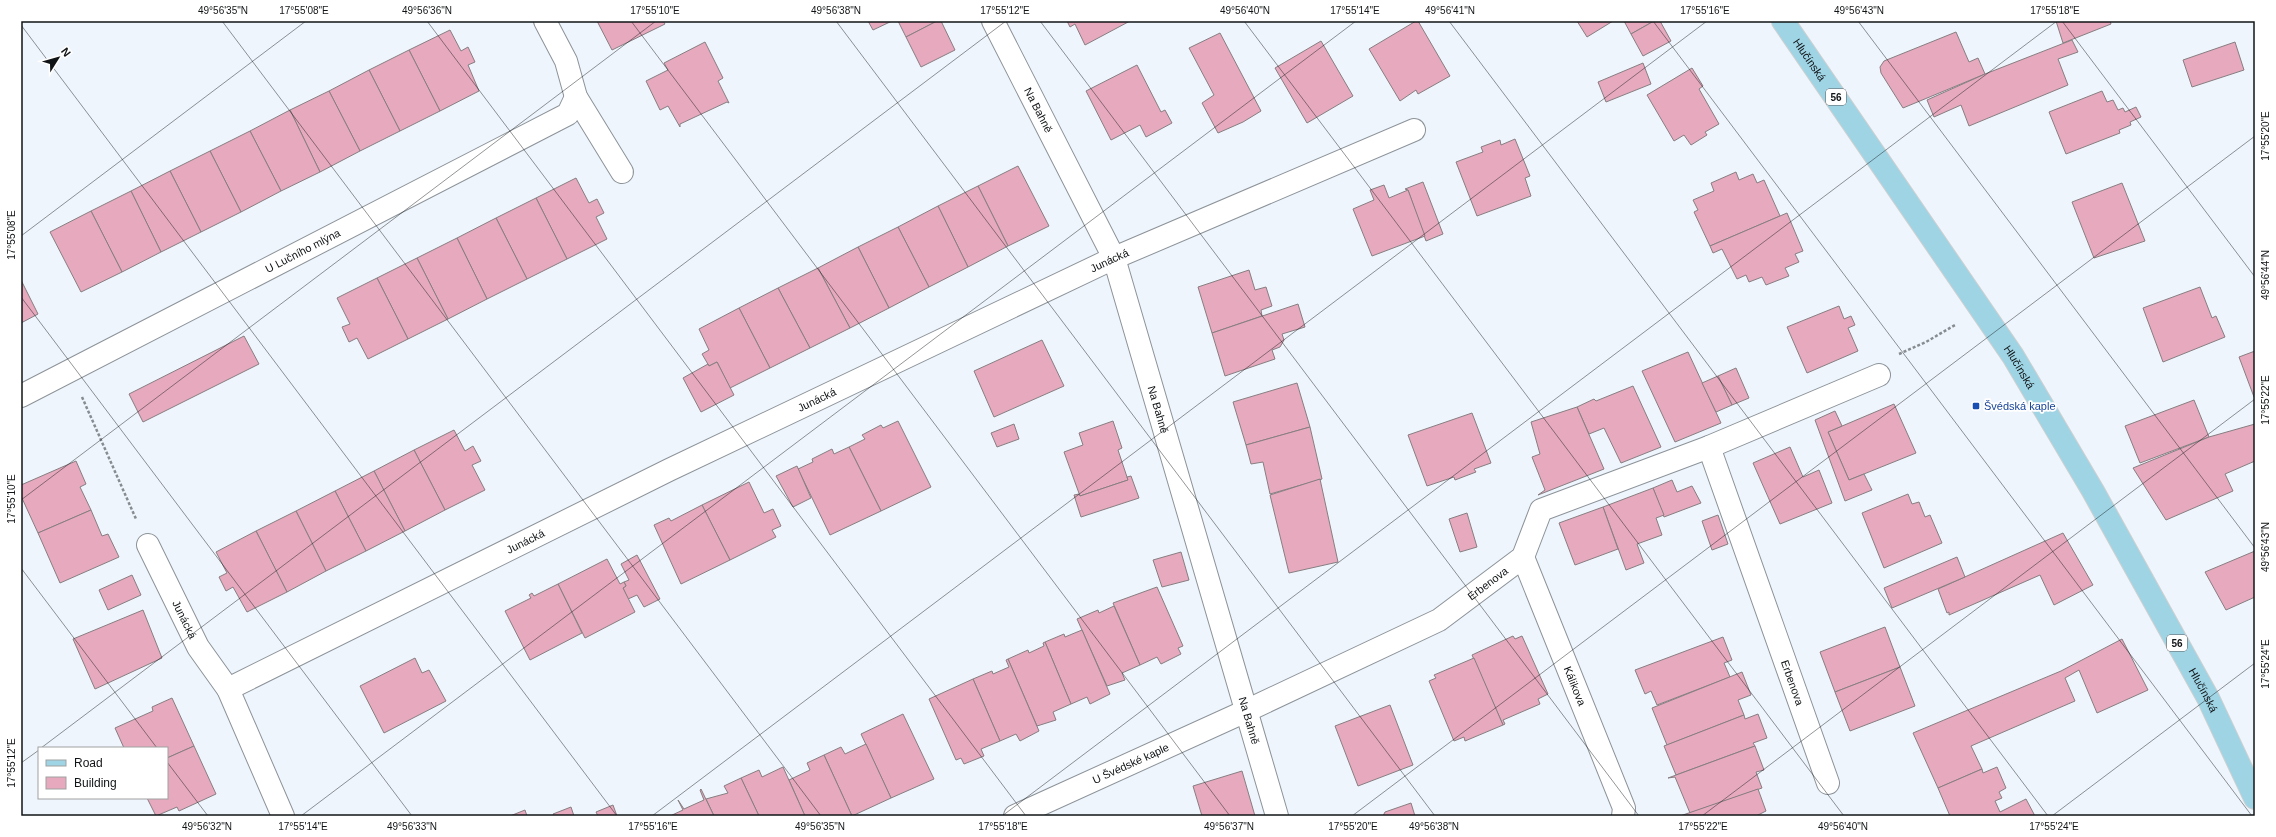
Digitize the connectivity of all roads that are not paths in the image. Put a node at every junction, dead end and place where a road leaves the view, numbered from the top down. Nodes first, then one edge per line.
1 (545, 21) edge
2 (993, 21) edge
3 (1783, 21) edge
4 (576, 97) junction
5 (1414, 130) dead end
6 (622, 172) dead end
7 (1114, 258) junction
8 (1879, 375) road end
9 (21, 396) edge
10 (1709, 447) junction
11 (148, 545) road end
12 (1523, 557) junction
13 (228, 689) junction
14 (1246, 711) junction
15 (1828, 783) dead end
16 (2255, 798) edge
17 (283, 816) edge
18 (1014, 816) edge
19 (1276, 816) edge
20 (1623, 816) edge

1 - 4 street
2 - 7 street, Na Bahně
3 - 16 main road, Hlučínská / 56
4 - 6 street
4 - 9 street, U Lučního mlýna
5 - 7 street, Junácká
7 - 13 street, Junácká
7 - 14 street, Na Bahně
8 - 10 street
10 - 12 street
10 - 15 street, Erbenova
11 - 13 street, Junácká
12 - 14 street, Erbenova
12 - 20 street, Kálikova
13 - 17 street, Junácká
14 - 18 street, U Švédské kaple
14 - 19 street, Na Bahně

